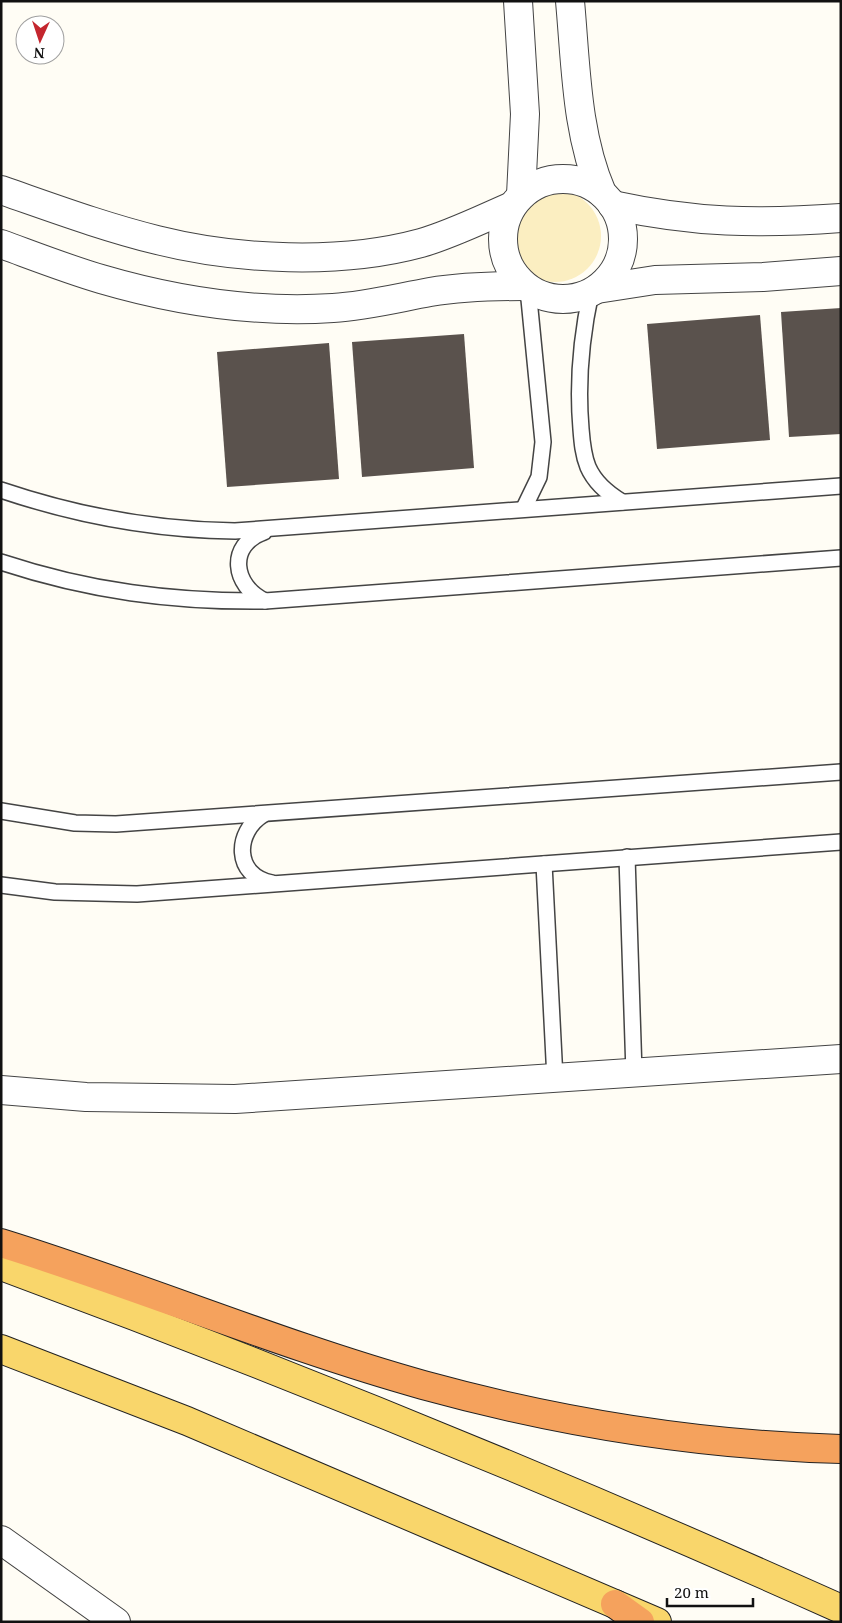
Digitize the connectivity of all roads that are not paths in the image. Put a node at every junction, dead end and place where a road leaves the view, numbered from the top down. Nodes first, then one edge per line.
1 (518, 1) edge
2 (570, 1) edge
3 (1, 190) edge
4 (607, 199) junction
5 (517, 201) junction
6 (841, 218) edge
7 (1, 244) edge
8 (841, 271) edge
9 (526, 287) junction
10 (594, 291) junction
11 (841, 486) edge
12 (1, 490) edge
13 (622, 502) junction
14 (524, 508) junction
15 (268, 530) junction
16 (841, 558) edge
17 (1, 562) edge
18 (265, 601) junction
19 (841, 772) edge
20 (1, 812) edge
21 (264, 814) junction
22 (841, 842) edge
23 (627, 857) junction
24 (544, 864) junction
25 (1, 884) edge
26 (276, 884) junction
27 (841, 1059) edge
28 (634, 1073) junction
29 (554, 1078) junction
30 (1, 1090) edge
31 (1, 1242) edge
32 (1, 1266) edge
33 (1, 1349) edge
34 (841, 1449) edge
35 (1, 1540) edge
36 (615, 1604) junction
37 (841, 1609) edge
38 (116, 1622) edge
39 (640, 1622) edge
40 (657, 1622) edge

1 - 5 street
2 - 4 street
3 - 5 street
4 - 5 street
4 - 6 street
4 - 10 street
5 - 9 street
7 - 9 street
8 - 10 street
9 - 10 street
9 - 14 lane
10 - 13 lane
11 - 13 lane
12 - 15 lane
13 - 14 lane
14 - 15 lane
15 - 18 lane
16 - 18 lane
17 - 18 lane
19 - 21 lane
20 - 21 lane
21 - 26 lane
22 - 23 lane
23 - 24 lane
23 - 28 lane
24 - 26 lane
24 - 29 lane
25 - 26 lane
27 - 28 street
28 - 29 street
29 - 30 street
31 - 34 highway
32 - 37 main road
33 - 36 main road
35 - 38 street
36 - 39 highway
36 - 40 main road

